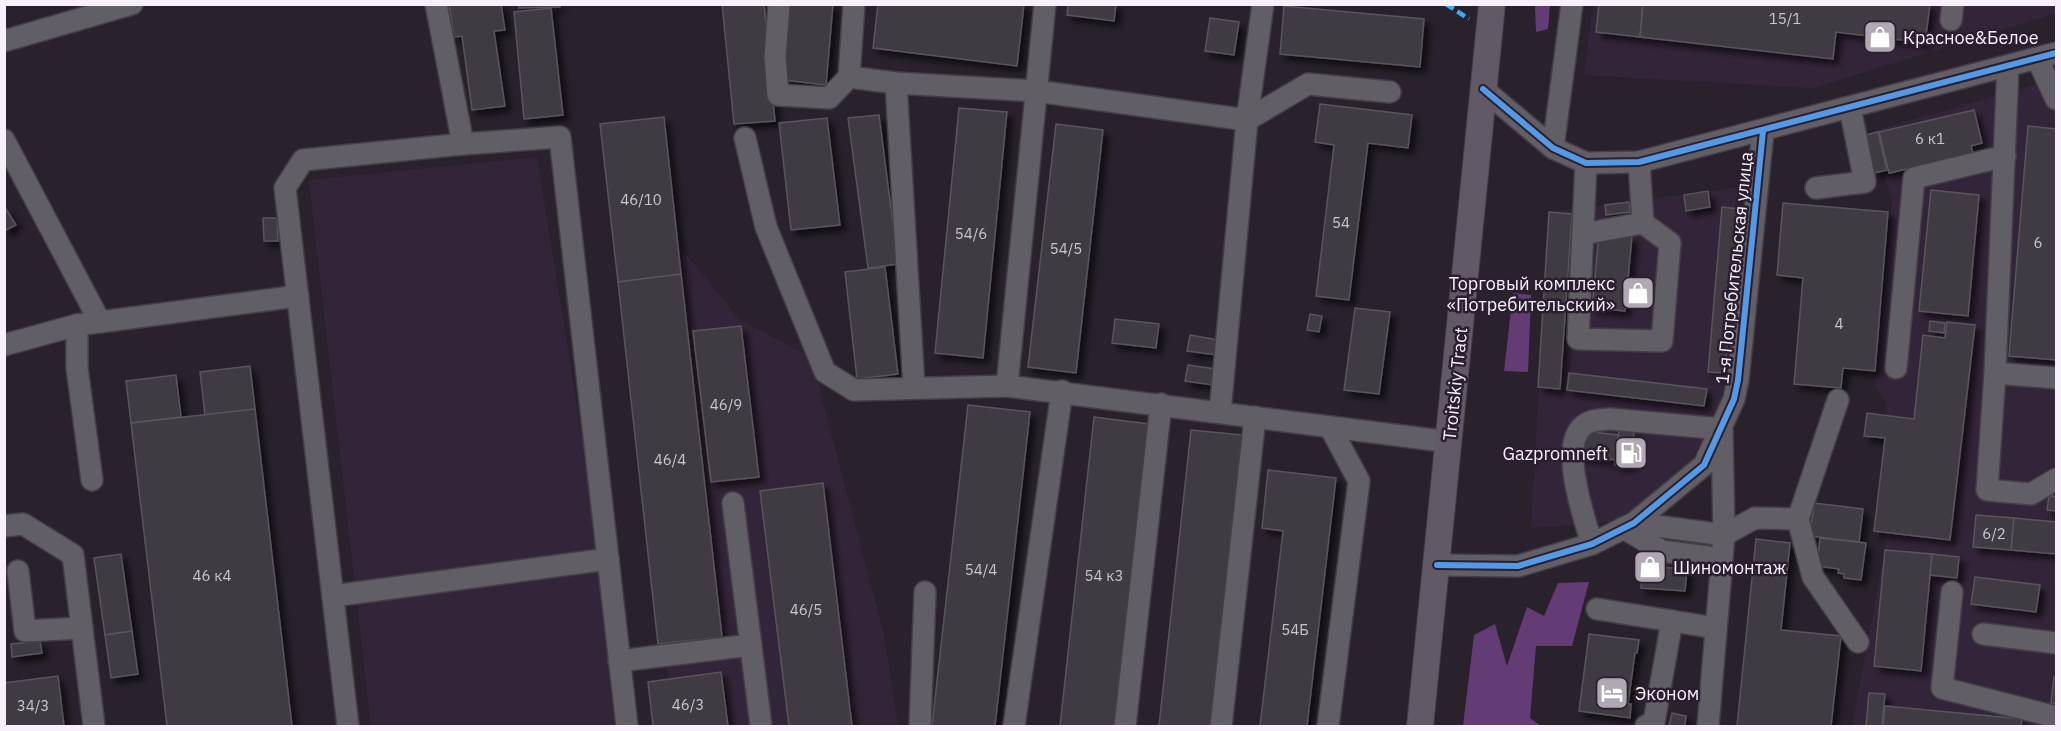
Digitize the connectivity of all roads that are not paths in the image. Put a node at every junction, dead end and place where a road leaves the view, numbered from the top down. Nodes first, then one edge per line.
1 (132, 4) edge
2 (436, 4) edge
3 (779, 4) edge
4 (854, 4) edge
5 (1045, 4) edge
6 (1263, 4) edge
7 (1492, 4) edge
8 (1572, 4) edge
9 (4, 41) edge
10 (2047, 56) edge
11 (2008, 66) junction
12 (849, 77) junction
13 (896, 83) junction
14 (1484, 89) junction
15 (1036, 91) junction
16 (1390, 92) dead end
17 (2056, 99) edge
18 (1850, 108) junction
19 (1247, 120) junction
20 (1763, 132) junction
21 (745, 138) dead end
22 (4, 140) edge
23 (463, 144) junction
24 (1553, 148) junction
25 (2005, 156) junction
26 (1639, 162) junction
27 (1586, 163) junction
28 (1816, 188) dead end
29 (1643, 223) junction
30 (1583, 234) junction
31 (298, 296) junction
32 (99, 322) junction
33 (77, 325) junction
34 (4, 345) edge
35 (1896, 368) dead end
36 (1995, 373) junction
37 (2056, 378) edge
38 (1007, 386) junction
39 (914, 387) junction
40 (1062, 391) junction
41 (1838, 400) dead end
42 (1161, 404) junction
43 (1220, 412) junction
44 (1255, 417) junction
45 (1330, 427) junction
46 (1722, 429) junction
47 (1450, 442) junction
48 (2056, 479) edge
49 (92, 480) dead end
50 (734, 503) dead end
51 (1798, 519) junction
52 (1629, 525) junction
53 (4, 526) edge
54 (1724, 536) junction
55 (1592, 544) junction
56 (1708, 557) dead end
57 (608, 559) junction
58 (1437, 565) junction
59 (18, 571) dead end
60 (925, 592) dead end
61 (1952, 592) dead end
62 (333, 596) junction
63 (1597, 609) dead end
64 (1672, 621) junction
65 (82, 628) junction
66 (1716, 628) junction
67 (1983, 634) dead end
68 (1858, 642) dead end
69 (2056, 643) edge
70 (751, 645) junction
71 (620, 661) junction
72 (2056, 717) edge
73 (94, 726) edge
74 (348, 726) edge
75 (627, 726) edge
76 (761, 726) edge
77 (920, 726) edge
78 (1014, 726) edge
79 (1125, 726) edge
80 (1221, 726) edge
81 (1328, 726) edge
82 (1420, 726) edge
83 (1646, 726) edge
84 (1707, 726) edge

1 - 9 street
2 - 23 street
3 - 12 street
4 - 12 street
5 - 15 street
6 - 19 street
7 - 14 main road, Troitskiy Tract
8 - 24 street
10 - 11 street, 1-я Потребительская улица
10 - 17 street
11 - 18 street, 1-я Потребительская улица
11 - 25 street
12 - 13 street
13 - 15 street
13 - 39 street
14 - 24 street, 1-я Потребительская улица
14 - 47 main road, Troitskiy Tract
15 - 19 street
15 - 38 street
16 - 19 street
18 - 20 street, 1-я Потребительская улица
18 - 28 street
19 - 43 street
20 - 26 street, 1-я Потребительская улица
20 - 46 street, 1-я Потребительская улица
21 - 39 street
22 - 32 street
23 - 31 street
23 - 57 street
24 - 27 street, 1-я Потребительская улица
25 - 35 street
25 - 36 street
26 - 27 street, 1-я Потребительская улица
26 - 29 street
27 - 30 street
29 - 30 street
29 - 30 street
31 - 32 street
31 - 62 street
32 - 33 street
33 - 34 street
33 - 49 street
36 - 37 street
36 - 48 street
38 - 39 street
38 - 40 street
40 - 42 street
40 - 78 street
41 - 51 street
42 - 43 street
42 - 79 street
43 - 44 street
44 - 45 street
44 - 80 street
45 - 47 street
45 - 81 street
46 - 52 street, 1-я Потребительская улица
46 - 54 street
46 - 55 street
47 - 58 main road, Troitskiy Tract
50 - 70 street
51 - 54 street
51 - 68 street
52 - 54 street
52 - 55 street, 1-я Потребительская улица
52 - 56 street
53 - 65 street
54 - 66 street
55 - 58 street, 1-я Потребительская улица
57 - 62 street
57 - 71 street
58 - 82 main road, Troitskiy Tract
59 - 65 street
60 - 77 street
61 - 72 street
62 - 74 street
63 - 64 street
64 - 66 street
64 - 83 street
65 - 73 street
66 - 84 street
67 - 69 street
70 - 71 street
70 - 76 street
71 - 75 street

